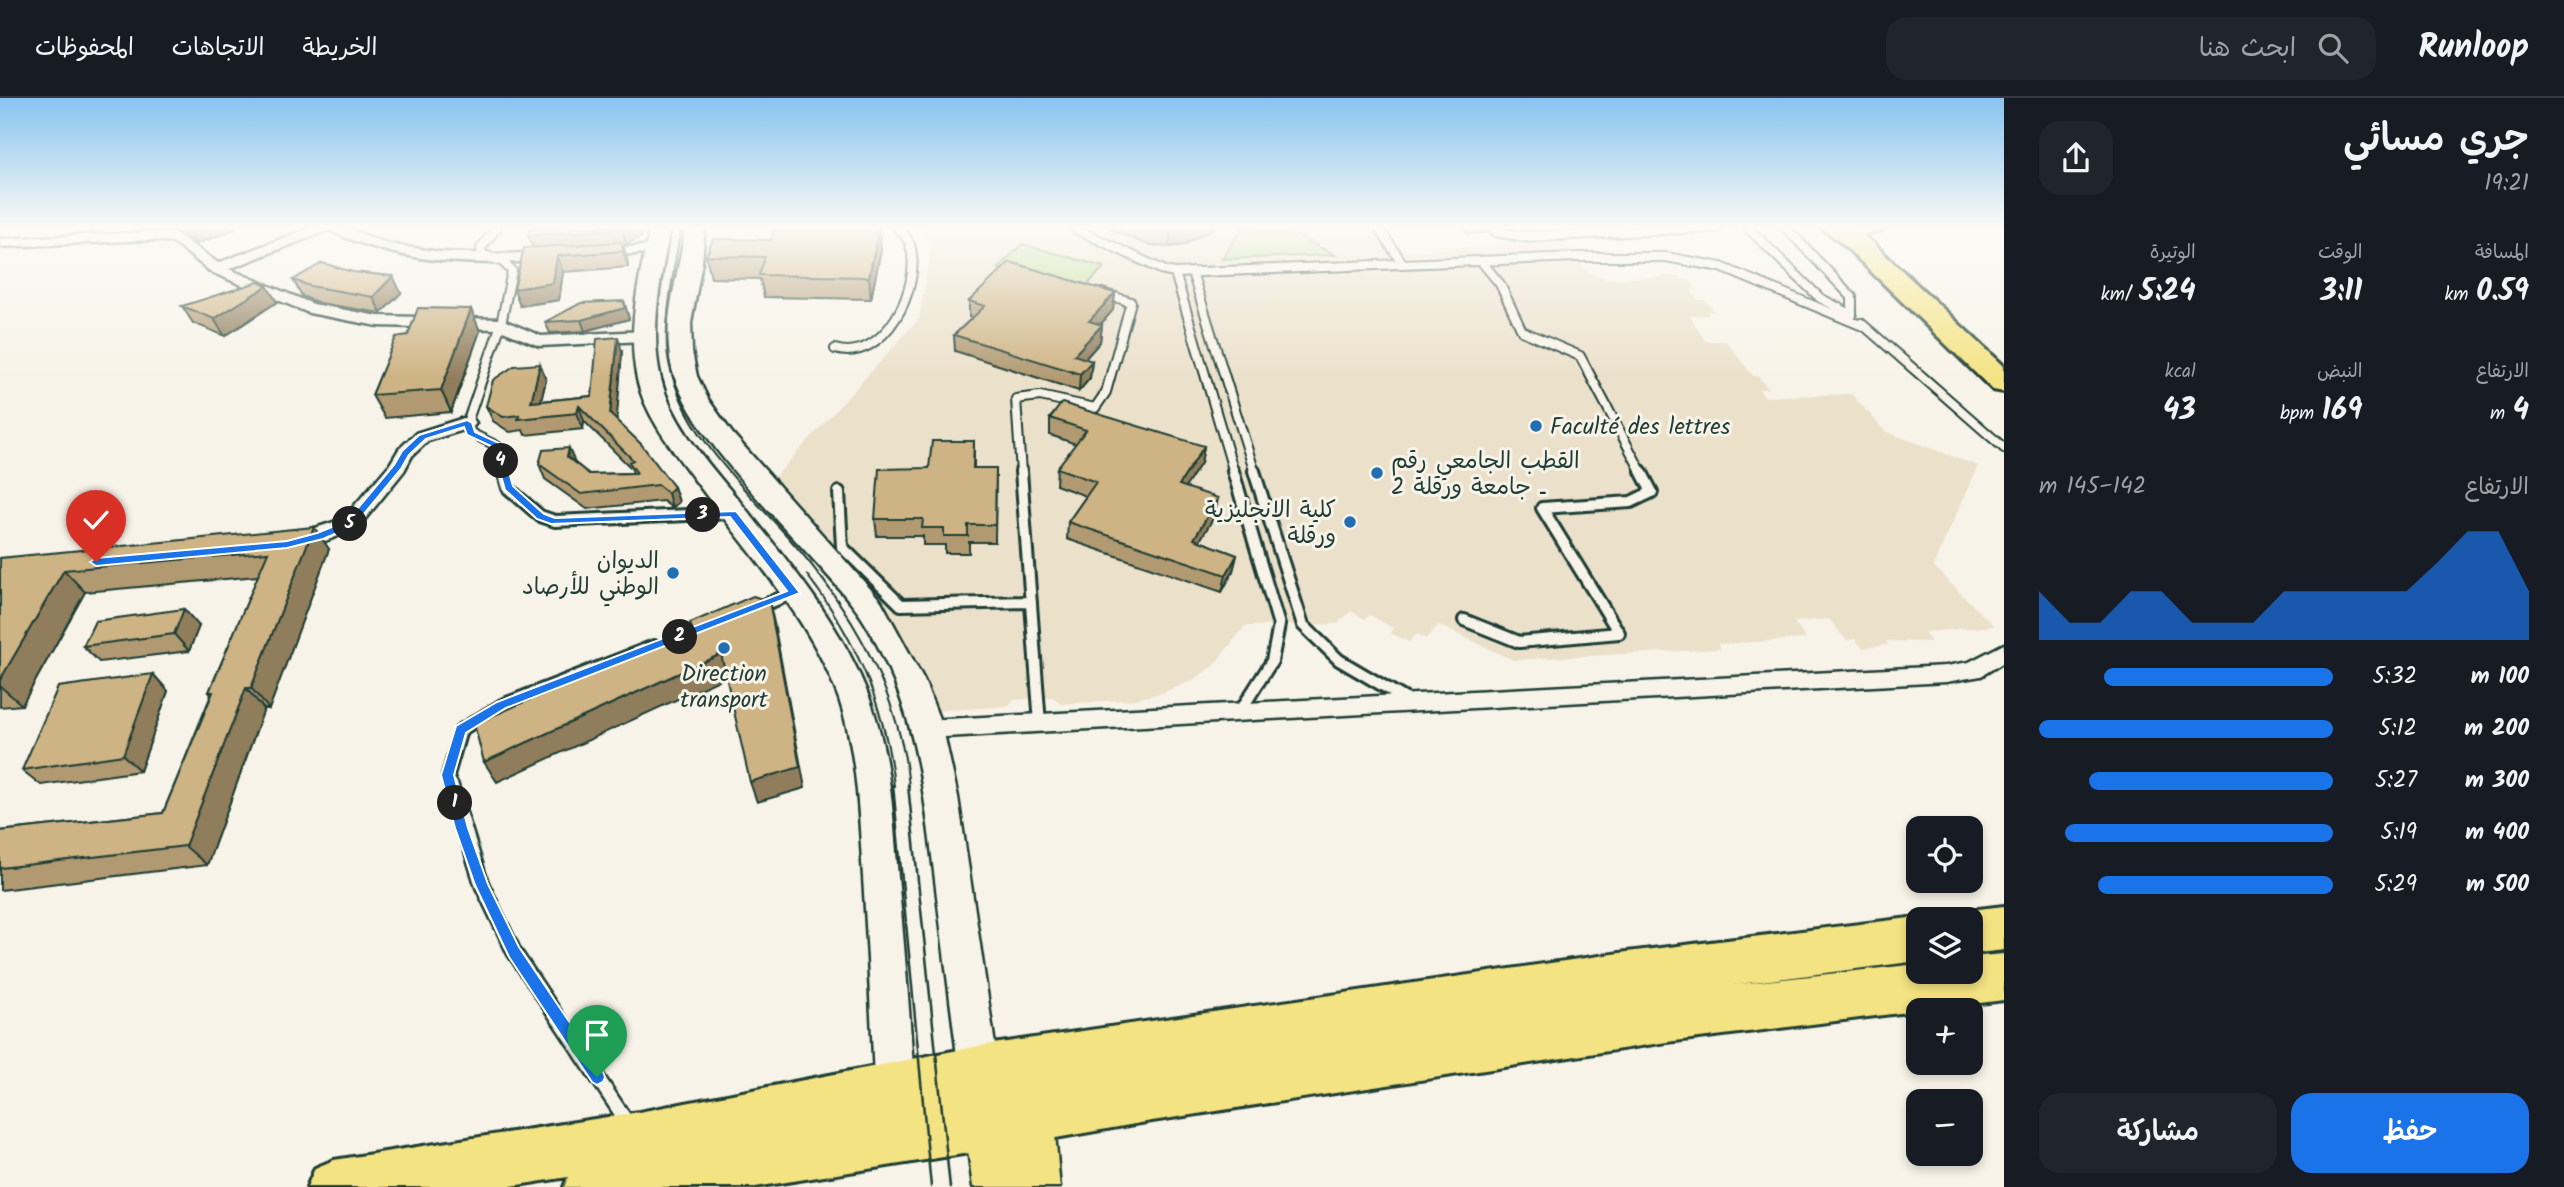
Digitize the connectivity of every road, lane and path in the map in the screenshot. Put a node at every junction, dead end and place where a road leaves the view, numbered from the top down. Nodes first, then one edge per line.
1 (237, 278) edge
2 (511, 278) edge
3 (652, 278) edge
4 (689, 278) edge
5 (908, 278) edge
6 (1176, 278) edge
7 (1194, 278) edge
8 (1495, 278) edge
9 (1749, 278) edge
10 (1801, 278) edge
11 (1834, 278) edge
12 (1894, 278) edge
13 (1915, 278) edge
14 (1101, 293) edge
15 (1852, 315) junction
16 (501, 324) junction
17 (1865, 327) junction
18 (644, 336) junction
19 (835, 349) dead end
20 (2004, 360) edge
21 (2004, 383) edge
22 (467, 423) junction
23 (2004, 449) edge
24 (839, 492) dead end
25 (732, 513) junction
26 (273, 545) edge
27 (794, 593) junction
28 (1031, 602) junction
29 (743, 612) edge
30 (1464, 620) dead end
31 (667, 642) edge
32 (2004, 652) edge
33 (1415, 704) junction
34 (1239, 713) junction
35 (1040, 724) junction
36 (927, 729) junction
37 (2004, 928) edge
38 (1983, 930) edge
39 (1906, 940) edge
40 (2004, 977) edge
41 (978, 1072) junction
42 (894, 1087) junction
43 (1008, 1120) junction
44 (896, 1136) junction
45 (648, 1168) edge
46 (334, 1187) edge
47 (591, 1187) edge
48 (997, 1187) edge
49 (1036, 1187) edge

1 - 16 street
2 - 16 lane
3 - 18 street
4 - 36 street
5 - 19 lane
6 - 34 lane
7 - 33 lane
8 - 30 lane
9 - 17 lane
10 - 15 lane
11 - 15 lane
12 - 21 highway
13 - 20 highway
14 - 28 lane
15 - 17 lane
16 - 18 street
16 - 22 lane
17 - 23 lane
18 - 25 street
22 - 25 lane
22 - 26 street
24 - 28 lane
25 - 27 street
27 - 29 lane
27 - 42 street
28 - 35 lane
31 - 45 lane
32 - 33 street
33 - 34 street
34 - 35 street
35 - 36 street
36 - 41 street
37 - 38 highway
39 - 41 highway
40 - 43 highway
41 - 42 highway
41 - 43 main road
42 - 44 street
42 - 45 highway
43 - 44 highway
43 - 48 main road
43 - 49 main road
44 - 45 highway
45 - 46 highway
45 - 47 highway

